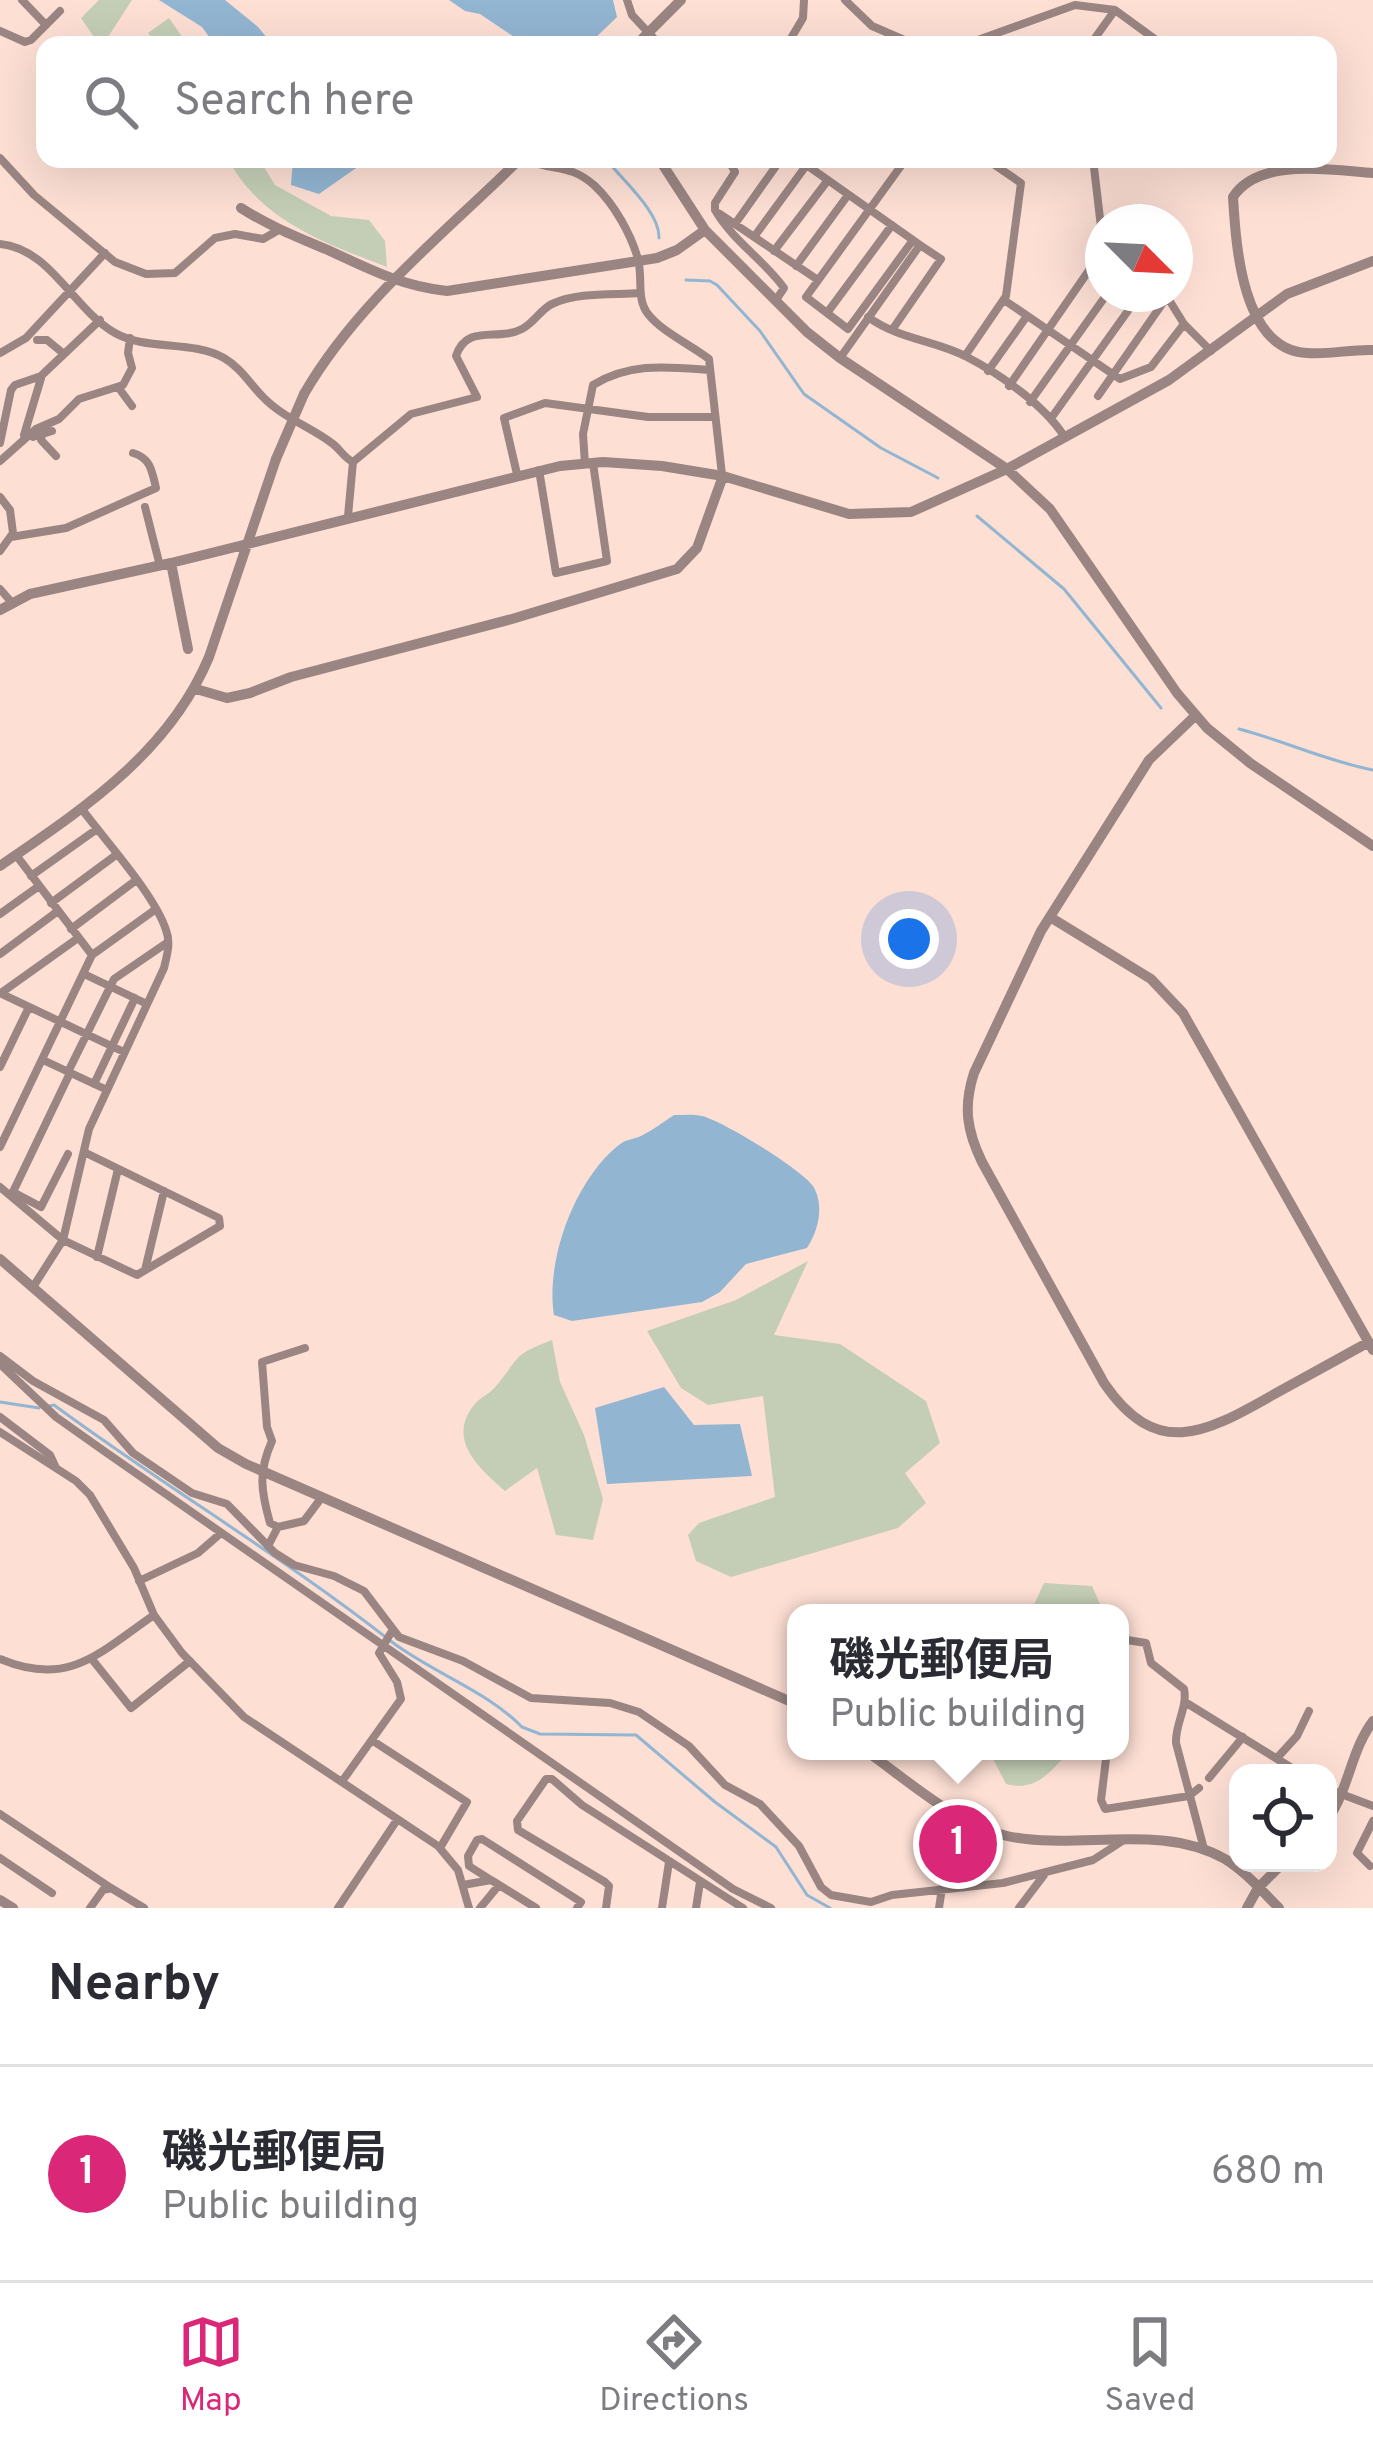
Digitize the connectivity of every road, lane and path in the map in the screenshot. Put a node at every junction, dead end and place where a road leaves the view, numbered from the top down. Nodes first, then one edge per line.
1 (22, 0) edge
2 (627, 0) edge
3 (682, 0) edge
4 (804, 0) edge
5 (845, 0) edge
6 (1115, 10) junction
7 (60, 11) dead end
8 (46, 26) junction
9 (0, 32) edge
10 (648, 32) junction
11 (38, 36) edge
12 (644, 36) edge
13 (652, 36) edge
14 (792, 36) edge
15 (895, 36) edge
16 (989, 36) edge
17 (1096, 36) edge
18 (1151, 36) edge
19 (36, 37) edge
20 (0, 158) edge
21 (1337, 167) edge
22 (514, 168) edge
23 (554, 168) edge
24 (665, 168) edge
25 (733, 168) edge
26 (774, 168) edge
27 (800, 168) edge
28 (813, 168) edge
29 (898, 168) edge
30 (999, 168) edge
31 (1094, 168) edge
32 (1295, 168) edge
33 (1373, 172) edge
34 (828, 180) junction
35 (848, 195) junction
36 (1098, 204) edge
37 (241, 208) dead end
38 (715, 210) junction
39 (869, 210) junction
40 (734, 224) junction
41 (892, 225) junction
42 (705, 230) junction
43 (277, 231) junction
44 (754, 237) junction
45 (916, 242) junction
46 (0, 244) edge
47 (774, 251) junction
48 (105, 253) junction
49 (638, 261) junction
50 (1373, 261) edge
51 (796, 266) junction
52 (1085, 274) edge
53 (818, 280) junction
54 (394, 281) junction
55 (68, 293) junction
56 (640, 293) junction
57 (1004, 300) junction
58 (775, 301) junction
59 (1094, 312) edge
60 (1127, 312) edge
61 (1155, 312) edge
62 (1176, 312) edge
63 (827, 313) junction
64 (1027, 316) junction
65 (1255, 316) junction
66 (868, 317) junction
67 (100, 320) junction
68 (1184, 324) junction
69 (891, 330) junction
70 (1048, 330) junction
71 (130, 338) junction
72 (37, 340) dead end
73 (1070, 345) junction
74 (1211, 350) junction
75 (1373, 350) edge
76 (0, 352) edge
77 (64, 354) junction
78 (965, 356) junction
79 (840, 358) junction
80 (1092, 360) junction
81 (710, 370) junction
82 (988, 371) junction
83 (1113, 374) junction
84 (42, 376) junction
85 (1009, 386) junction
86 (118, 387) junction
87 (1099, 395) dead end
88 (1030, 401) junction
89 (132, 406) dead end
90 (587, 410) junction
91 (714, 417) junction
92 (1052, 417) junction
93 (1064, 436) junction
94 (20, 441) junction
95 (0, 442) edge
96 (133, 453) dead end
97 (56, 456) dead end
98 (0, 460) edge
99 (353, 462) junction
100 (589, 463) junction
101 (1007, 469) junction
102 (538, 470) junction
103 (517, 474) junction
104 (723, 476) junction
105 (0, 497) edge
106 (145, 507) dead end
107 (348, 516) junction
108 (11, 537) junction
109 (249, 543) junction
110 (0, 551) edge
111 (165, 565) junction
112 (0, 589) edge
113 (13, 604) junction
114 (0, 610) edge
115 (188, 649) dead end
116 (196, 689) junction
117 (1196, 715) junction
118 (81, 808) junction
119 (97, 829) junction
120 (1373, 846) edge
121 (16, 855) junction
122 (116, 855) junction
123 (0, 866) edge
124 (31, 876) junction
125 (135, 881) junction
126 (39, 886) junction
127 (55, 907) junction
128 (156, 909) junction
129 (0, 914) edge
130 (1050, 917) junction
131 (75, 933) junction
132 (168, 942) junction
133 (0, 954) edge
134 (92, 956) junction
135 (84, 974) junction
136 (110, 986) junction
137 (0, 994) edge
138 (135, 998) junction
139 (147, 1004) junction
140 (29, 1007) junction
141 (61, 1022) junction
142 (87, 1035) junction
143 (112, 1046) junction
144 (124, 1052) junction
145 (43, 1060) junction
146 (0, 1067) edge
147 (69, 1073) junction
148 (94, 1084) junction
149 (105, 1089) junction
150 (1, 1142) edge
151 (84, 1152) junction
152 (68, 1154) dead end
153 (118, 1169) junction
154 (0, 1186) edge
155 (164, 1191) junction
156 (12, 1194) junction
157 (63, 1240) junction
158 (97, 1257) junction
159 (0, 1259) edge
160 (145, 1270) junction
161 (33, 1287) junction
162 (1371, 1346) edge
163 (305, 1348) dead end
164 (0, 1360) edge
165 (0, 1417) edge
166 (0, 1432) edge
167 (57, 1469) junction
168 (261, 1471) junction
169 (322, 1497) junction
170 (278, 1527) junction
171 (221, 1533) junction
172 (268, 1546) junction
173 (140, 1581) junction
174 (154, 1616) junction
175 (392, 1631) junction
176 (1129, 1640) edge
177 (382, 1644) junction
178 (91, 1658) junction
179 (0, 1659) edge
180 (190, 1660) junction
181 (787, 1701) edge
182 (1185, 1702) junction
183 (1309, 1711) dead end
184 (1373, 1721) edge
185 (1243, 1737) junction
186 (373, 1742) junction
187 (1277, 1758) junction
188 (879, 1760) edge
189 (1106, 1760) edge
190 (1286, 1764) edge
191 (1209, 1778) dead end
192 (343, 1780) junction
193 (1199, 1788) dead end
194 (1337, 1793) edge
195 (1342, 1795) junction
196 (1189, 1796) junction
197 (1337, 1804) edge
198 (1373, 1806) edge
199 (0, 1814) edge
200 (397, 1820) junction
201 (1373, 1821) edge
202 (1124, 1840) junction
203 (440, 1848) junction
204 (1205, 1850) junction
205 (0, 1858) edge
206 (669, 1862) junction
207 (1370, 1866) edge
208 (1274, 1872) edge
209 (1045, 1874) junction
210 (700, 1882) junction
211 (495, 1883) junction
212 (463, 1885) junction
213 (111, 1888) junction
214 (942, 1888) junction
215 (1258, 1888) junction
216 (52, 1893) dead end
217 (0, 1900) edge
218 (13, 1908) edge
219 (90, 1908) edge
220 (144, 1908) edge
221 (338, 1908) edge
222 (469, 1908) edge
223 (480, 1908) edge
224 (536, 1908) edge
225 (577, 1908) edge
226 (606, 1908) edge
227 (662, 1908) edge
228 (696, 1908) edge
229 (743, 1908) edge
230 (771, 1908) edge
231 (939, 1908) edge
232 (1019, 1908) edge
233 (1247, 1908) edge
234 (1279, 1908) edge

1 - 8 street
2 - 10 street
3 - 10 street
4 - 14 street
5 - 15 street
6 - 16 street
6 - 17 street
6 - 18 street
7 - 8 street
8 - 11 street
9 - 19 street
10 - 12 street
10 - 13 street
20 - 48 street
21 - 33 street
22 - 54 street
23 - 49 street
24 - 42 street
25 - 38 street
26 - 40 street
27 - 44 street
28 - 34 street
29 - 39 street
30 - 57 street
31 - 36 street
32 - 65 street
34 - 35 street
34 - 47 street
35 - 39 street
35 - 51 street
37 - 43 street
38 - 40 street
38 - 58 street
39 - 41 street
39 - 53 street
40 - 44 street
41 - 45 street
41 - 63 street
42 - 49 street
42 - 58 street
43 - 48 street
43 - 54 street
44 - 47 street
45 - 63 street
45 - 66 street
45 - 69 street
46 - 55 street
47 - 51 street
48 - 55 street
49 - 54 street
49 - 56 street
50 - 65 street
51 - 53 street
52 - 70 street
53 - 63 street
54 - 109 street, bridge
55 - 67 street
55 - 76 street
56 - 81 street
56 - 99 street
57 - 64 street
57 - 78 street
58 - 79 street
59 - 73 street
60 - 80 street
61 - 83 street
62 - 68 street
64 - 70 street
64 - 82 street
65 - 74 street
65 - 75 street
66 - 69 street
66 - 79 street
67 - 71 street
67 - 77 street
68 - 74 street
68 - 83 street
69 - 78 street
70 - 73 street
70 - 85 street
71 - 86 street
71 - 99 street
72 - 77 street
73 - 80 street
73 - 88 street
74 - 93 street
77 - 84 street
78 - 82 street
79 - 101 street
80 - 83 street
80 - 92 street
81 - 90 street
81 - 91 street
82 - 85 street
83 - 87 street
84 - 94 street
84 - 95 street
85 - 88 street
86 - 89 street
86 - 94 street
88 - 92 street
90 - 91 street
90 - 100 street
90 - 103 street
91 - 104 street
92 - 93 street
93 - 101 street
94 - 97 street
94 - 98 street
96 - 108 street
99 - 107 street
100 - 102 street
100 - 102 street
100 - 104 street
101 - 104 street
101 - 117 street
102 - 103 street
103 - 107 street
104 - 116 street
105 - 108 street
106 - 111 street
107 - 109 street
108 - 110 street
109 - 111 street
109 - 116 street
111 - 113 street
111 - 115 street
112 - 113 street
113 - 114 street
116 - 118 street
117 - 120 street
117 - 130 street
118 - 119 street
118 - 121 street
119 - 122 street
119 - 124 street
121 - 123 street
121 - 124 street
122 - 125 street
122 - 127 street
124 - 126 street
125 - 128 street
125 - 131 street
126 - 127 street
126 - 129 street
127 - 131 street
127 - 133 street
128 - 132 street
128 - 134 street
130 - 162 street
130 - 162 street
131 - 134 street
131 - 137 street
132 - 136 street
132 - 139 street
134 - 135 street
135 - 136 street
135 - 141 street
136 - 138 street
136 - 142 street
137 - 140 street
138 - 139 street
138 - 143 street
139 - 144 street
140 - 141 street
140 - 146 street
141 - 142 street
141 - 145 street
142 - 143 street
142 - 147 street
143 - 144 street
143 - 148 street
144 - 149 street
145 - 147 street
145 - 150 street
147 - 148 street
147 - 156 street
148 - 149 street
149 - 151 street
151 - 153 street
151 - 157 street
152 - 156 street
153 - 155 street
153 - 158 street
154 - 156 street
155 - 160 street
155 - 160 street
156 - 157 street
157 - 158 street
157 - 161 street
158 - 160 street
159 - 161 street
161 - 168 street
163 - 168 street
164 - 171 street
164 - 172 street
165 - 167 street
166 - 167 street
167 - 173 street
168 - 169 street
168 - 170 street
169 - 170 street
169 - 181 street
170 - 172 street
171 - 173 street
171 - 177 street
172 - 175 street
173 - 174 street
174 - 178 street
174 - 180 street
175 - 177 street
175 - 214 street
176 - 182 street
177 - 186 street
177 - 230 street
178 - 179 street
178 - 180 street
180 - 192 street
182 - 185 street
182 - 196 street
183 - 187 street
184 - 195 street
185 - 187 street
185 - 191 street
186 - 192 street
186 - 203 street
187 - 190 street
188 - 202 street
189 - 196 street
192 - 200 street
193 - 196 street
194 - 195 street
195 - 197 street
195 - 198 street
196 - 204 street
199 - 213 street
200 - 203 street
200 - 221 street
201 - 207 street
202 - 204 street
202 - 209 street
203 - 212 street
204 - 215 street
205 - 216 street
206 - 210 street
206 - 226 street
206 - 227 street
208 - 215 street
209 - 214 street
209 - 232 street
210 - 228 street
210 - 229 street
211 - 212 street
211 - 223 street
211 - 224 street
211 - 225 street
212 - 222 street
213 - 219 street
213 - 220 street
214 - 231 street
215 - 233 street
215 - 234 street
217 - 218 street

